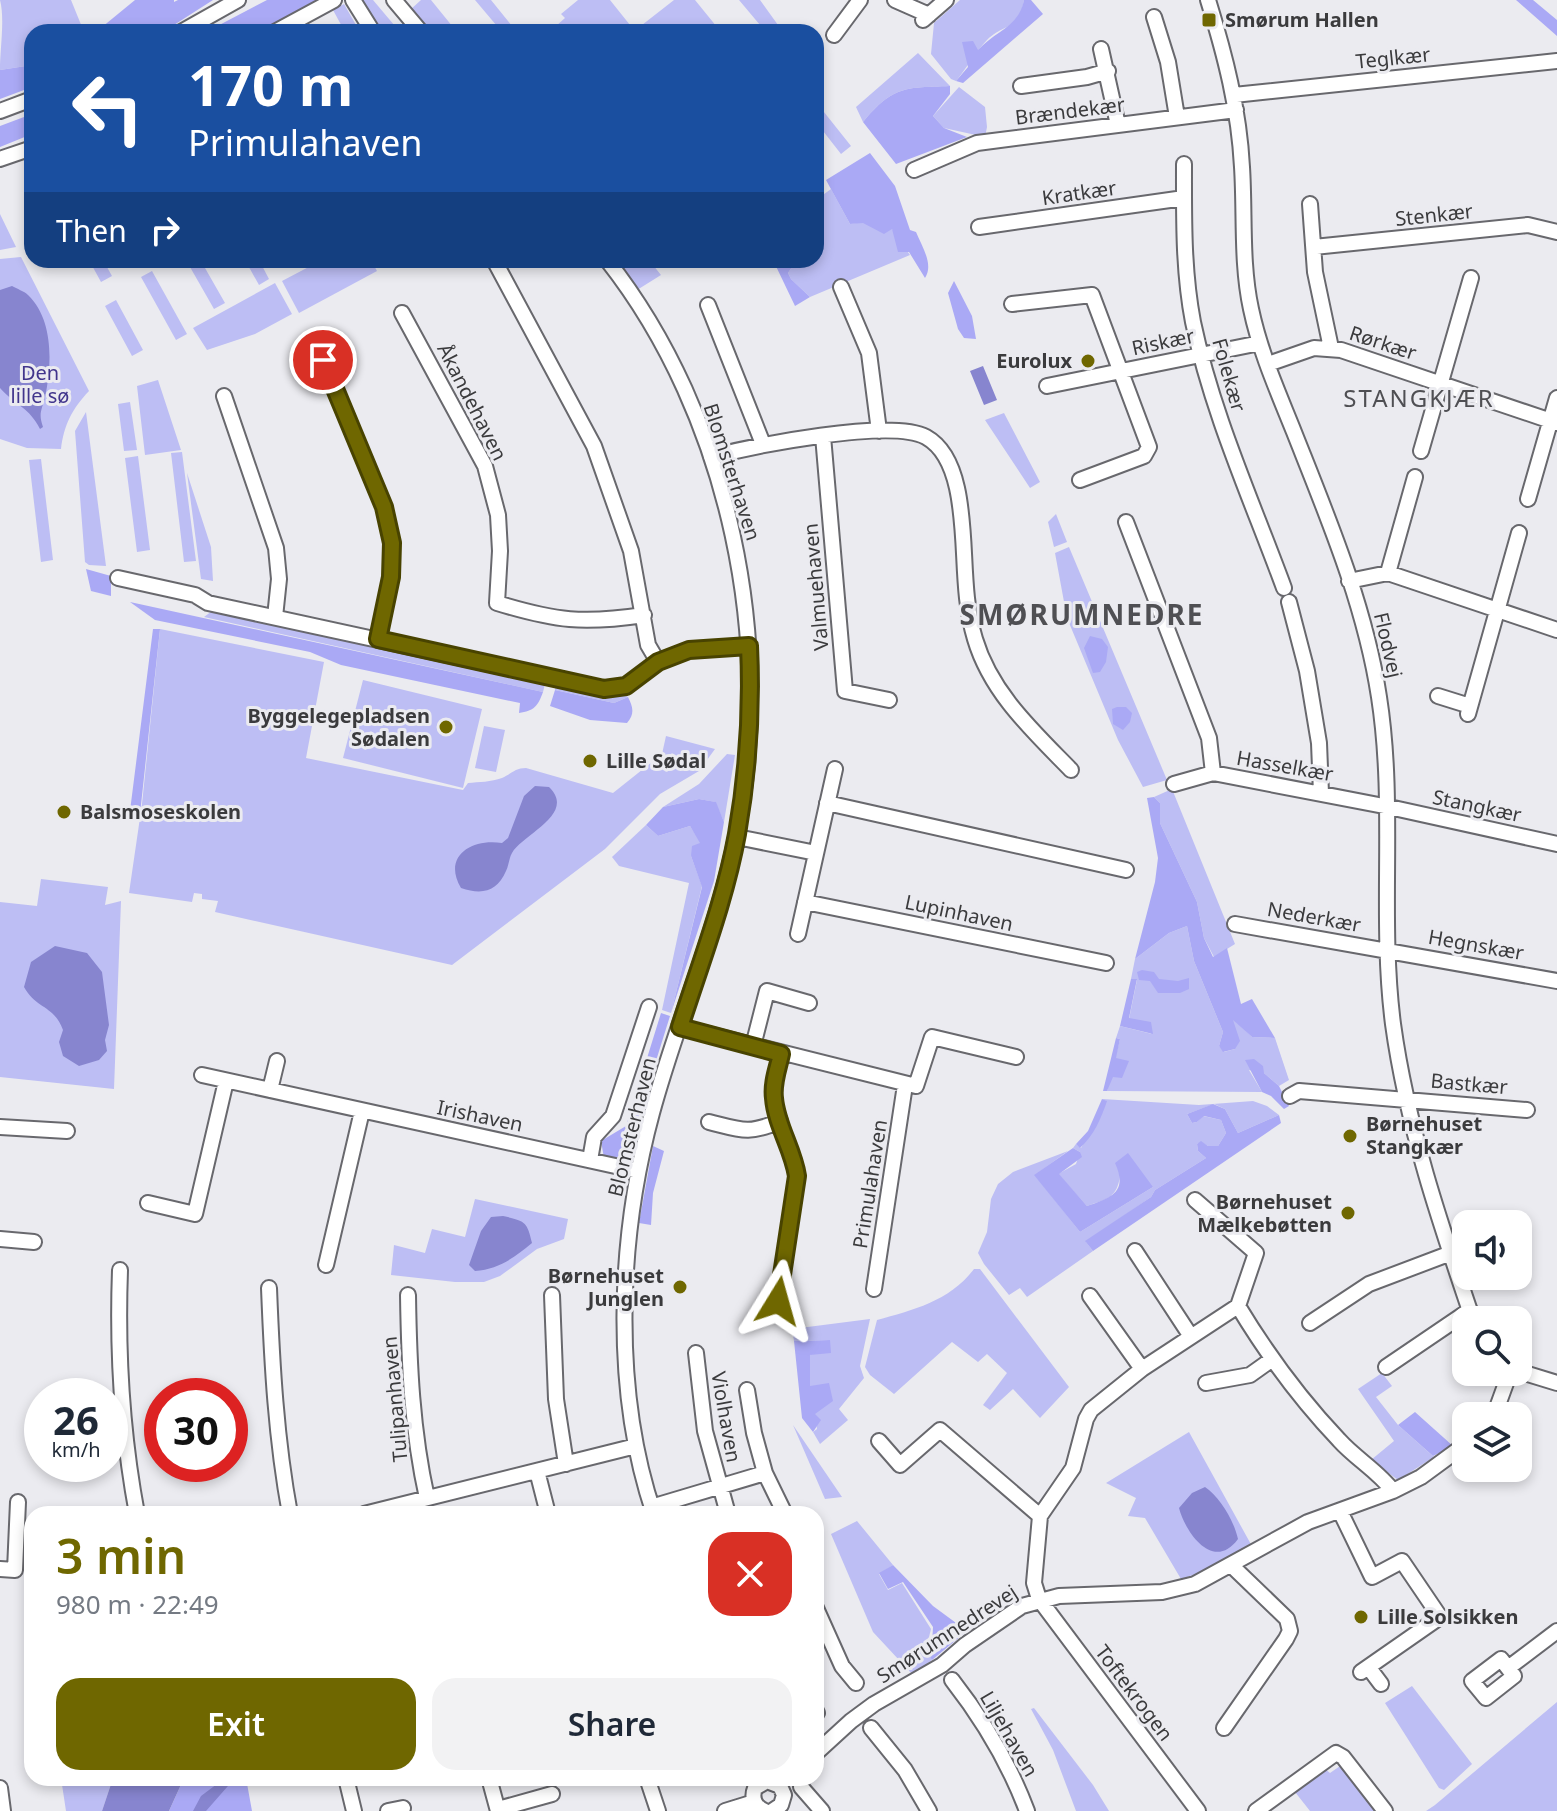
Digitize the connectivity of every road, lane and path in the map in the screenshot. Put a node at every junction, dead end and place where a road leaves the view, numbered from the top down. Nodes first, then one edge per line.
1 (238, 0) edge
2 (334, 0) edge
3 (353, 0) edge
4 (860, 0) edge
5 (895, 0) edge
6 (946, 0) edge
7 (1208, 0) edge
8 (402, 3) edge
9 (1154, 17) dead end
10 (195, 24) edge
11 (290, 24) edge
12 (368, 24) edge
13 (416, 24) edge
14 (834, 35) dead end
15 (1101, 49) dead end
16 (1557, 61) edge
17 (1108, 71) junction
18 (1021, 86) dead end
19 (1234, 95) junction
20 (24, 102) edge
21 (1236, 110) junction
22 (0, 111) edge
23 (1177, 117) junction
24 (1118, 125) junction
25 (24, 151) edge
26 (0, 159) edge
27 (1184, 164) dead end
28 (914, 170) dead end
29 (1184, 198) junction
30 (1310, 204) dead end
31 (979, 227) dead end
32 (1557, 232) edge
33 (1314, 247) junction
34 (498, 268) edge
35 (613, 268) edge
36 (1471, 278) dead end
37 (841, 287) dead end
38 (1012, 304) dead end
39 (708, 305) dead end
40 (402, 313) dead end
41 (1260, 343) junction
42 (1331, 348) junction
43 (1202, 354) junction
44 (323, 360) dead end
45 (1268, 364) junction
46 (1121, 372) junction
47 (1441, 383) junction
48 (1047, 386) dead end
49 (224, 396) dead end
50 (1557, 398) edge
51 (1554, 421) edge
52 (879, 431) junction
53 (823, 436) junction
54 (763, 444) junction
55 (1421, 451) dead end
56 (711, 457) junction
57 (1415, 477) dead end
58 (1080, 480) dead end
59 (1528, 499) dead end
60 (1126, 522) dead end
61 (1519, 533) dead end
62 (1388, 573) junction
63 (118, 578) dead end
64 (1349, 581) junction
65 (1497, 609) junction
66 (644, 615) junction
67 (275, 617) junction
68 (1557, 630) edge
69 (378, 639) junction
70 (749, 646) junction
71 (658, 662) junction
72 (1438, 696) dead end
73 (889, 700) dead end
74 (835, 769) dead end
75 (1071, 770) dead end
76 (1213, 773) junction
77 (1174, 784) dead end
78 (1321, 793) junction
79 (827, 803) junction
80 (1389, 807) junction
81 (737, 837) junction
82 (1556, 838) edge
83 (816, 853) junction
84 (1126, 870) dead end
85 (805, 902) junction
86 (1235, 924) dead end
87 (798, 934) dead end
88 (1387, 950) junction
89 (1106, 963) dead end
90 (1557, 981) edge
91 (809, 1003) dead end
92 (649, 1007) dead end
93 (680, 1027) junction
94 (753, 1046) junction
95 (781, 1054) junction
96 (1016, 1057) dead end
97 (277, 1061) dead end
98 (202, 1075) dead end
99 (226, 1081) junction
100 (905, 1085) junction
101 (270, 1090) junction
102 (1290, 1096) dead end
103 (1406, 1099) junction
104 (1527, 1110) dead end
105 (362, 1111) junction
106 (780, 1121) junction
107 (709, 1122) dead end
108 (0, 1127) edge
109 (67, 1131) dead end
110 (590, 1160) junction
111 (638, 1171) junction
112 (1195, 1200) dead end
113 (148, 1203) dead end
114 (0, 1239) edge
115 (34, 1242) dead end
116 (1135, 1251) dead end
117 (1451, 1253) junction
118 (326, 1265) dead end
119 (120, 1270) dead end
120 (269, 1288) dead end
121 (874, 1289) dead end
122 (408, 1295) dead end
123 (552, 1295) dead end
124 (1090, 1296) dead end
125 (778, 1301) dead end
126 (1238, 1306) junction
127 (1468, 1306) edge
128 (1310, 1323) dead end
129 (1452, 1327) edge
130 (1190, 1335) junction
131 (696, 1353) dead end
132 (1271, 1360) junction
133 (1386, 1367) dead end
134 (1142, 1369) junction
135 (1532, 1375) edge
136 (1206, 1383) dead end
137 (1557, 1383) edge
138 (747, 1390) dead end
139 (879, 1441) dead end
140 (636, 1446) junction
141 (1452, 1454) edge
142 (566, 1464) junction
143 (537, 1471) junction
144 (765, 1473) junction
145 (718, 1487) junction
146 (1393, 1491) junction
147 (427, 1498) junction
148 (18, 1502) dead end
149 (135, 1506) edge
150 (289, 1506) edge
151 (402, 1506) edge
152 (546, 1506) edge
153 (651, 1506) edge
154 (663, 1506) edge
155 (725, 1506) edge
156 (781, 1506) edge
157 (1340, 1511) junction
158 (1040, 1516) junction
159 (1232, 1566) junction
160 (0, 1569) edge
161 (1039, 1599) junction
162 (1557, 1631) edge
163 (824, 1640) edge
164 (1508, 1668) dead end
165 (951, 1681) dead end
166 (856, 1683) dead end
167 (1381, 1684) dead end
168 (1224, 1728) dead end
169 (870, 1729) dead end
170 (824, 1746) edge
171 (348, 1786) edge
172 (491, 1786) edge
173 (650, 1786) edge
174 (758, 1786) edge
175 (0, 1788) edge
176 (796, 1790) edge
177 (552, 1794) dead end
178 (760, 1806) edge
179 (498, 1810) edge
180 (3, 1811) edge
181 (354, 1811) edge
182 (658, 1811) edge
183 (725, 1811) edge
184 (773, 1811) edge
185 (822, 1811) edge
186 (929, 1811) edge
187 (1027, 1811) edge
188 (1198, 1811) edge
189 (1256, 1811) edge
190 (1385, 1811) edge

1 - 10 street
2 - 11 street
3 - 12 street
4 - 14 street
5 - 6 street
7 - 19 street, Flodvej
8 - 13 street
9 - 23 street
15 - 17 street
16 - 19 street, Teglkær
17 - 18 street
17 - 24 street
19 - 21 street, Flodvej
20 - 22 street
21 - 23 street, Brændekær
21 - 41 street, Flodvej
23 - 24 street, Brændekær
24 - 28 street, Brændekær
25 - 26 street
27 - 29 street, Folekær
29 - 31 street, Kratkær
29 - 43 street, Folekær
30 - 33 street
32 - 33 street, Stenkær
33 - 42 street
34 - 66 street
35 - 56 street, Blomsterhaven
36 - 47 street
37 - 52 street
38 - 46 street, Riskær
39 - 54 street
40 - 66 street, Åkandehaven
41 - 43 street, Riskær
41 - 45 street, Flodvej
42 - 45 street, Rørkær
42 - 47 street, Rørkær
43 - 46 street, Riskær
43 - 78 street, Folekær
44 - 69 street
45 - 64 street, Flodvej
46 - 48 street, Riskær
46 - 58 street, Riskær
47 - 51 street, Rørkær
47 - 55 street
49 - 67 street
50 - 51 street
51 - 59 street
52 - 53 street
52 - 75 street
53 - 54 street
53 - 73 street, Valmuehaven
54 - 56 street
56 - 70 street, Blomsterhaven
57 - 62 street
60 - 76 street
61 - 65 street
62 - 64 street
62 - 65 street
63 - 67 street
64 - 80 street, Flodvej
65 - 68 street
65 - 72 street
66 - 71 street
67 - 69 street
69 - 71 street
70 - 71 street
70 - 81 street, Blomsterhaven
74 - 79 street
76 - 77 street, Hasselkær
76 - 78 street, Hasselkær
78 - 80 street, Hasselkær
79 - 83 street
79 - 84 street
80 - 82 street, Stangkær
80 - 88 street, Flodvej
81 - 83 street
81 - 93 street, Blomsterhaven
83 - 85 street
85 - 87 street
85 - 89 street, Lupinhaven
86 - 88 street, Nederkær
88 - 90 street, Hegnskær
88 - 103 street, Flodvej
91 - 94 street
92 - 110 street
93 - 94 street
93 - 111 street, Blomsterhaven
94 - 95 street
95 - 100 street
95 - 106 street
96 - 100 street, Primulahaven
97 - 101 street
98 - 99 street, Irishaven
99 - 101 street, Irishaven
99 - 113 street
100 - 121 street, Primulahaven
101 - 105 street, Irishaven
102 - 103 street, Bastkær
103 - 104 street, Bastkær
103 - 117 street, Flodvej
105 - 110 street, Irishaven
105 - 118 street
106 - 107 street
106 - 125 street
108 - 109 street
110 - 111 street, Irishaven
111 - 140 street, Blomsterhaven
112 - 126 street
114 - 115 street
116 - 130 street
117 - 127 street, Flodvej
117 - 128 street
119 - 149 street
120 - 150 street
122 - 147 street, Tulipanhaven
123 - 142 street
124 - 134 street
126 - 130 street
126 - 132 street
129 - 133 street, Flodvej
130 - 134 street
131 - 145 street, Violhaven
132 - 136 street
132 - 146 street
134 - 158 street
135 - 137 street
138 - 144 street, Violhaven
139 - 158 street
140 - 142 street
140 - 153 street, Blomsterhaven
141 - 146 street, Smørumnedrevej
142 - 143 street
143 - 147 street
143 - 152 street
144 - 145 street, Violhaven
144 - 156 street, Violhaven
145 - 154 street, Violhaven
145 - 155 street, Violhaven
146 - 157 street, Smørumnedrevej
147 - 151 street
148 - 160 street
157 - 159 street, Smørumnedrevej
157 - 167 street
158 - 161 street
159 - 161 street, Smørumnedrevej
159 - 168 street
161 - 170 street, Smørumnedrevej
161 - 188 street, Toftekrogen
162 - 164 street
163 - 166 street
165 - 187 street, Liljehaven
169 - 186 street
171 - 181 street
172 - 179 street
173 - 182 street
174 - 178 street
175 - 180 street
176 - 184 street
176 - 185 street
177 - 179 street
178 - 183 street
189 - 190 street

